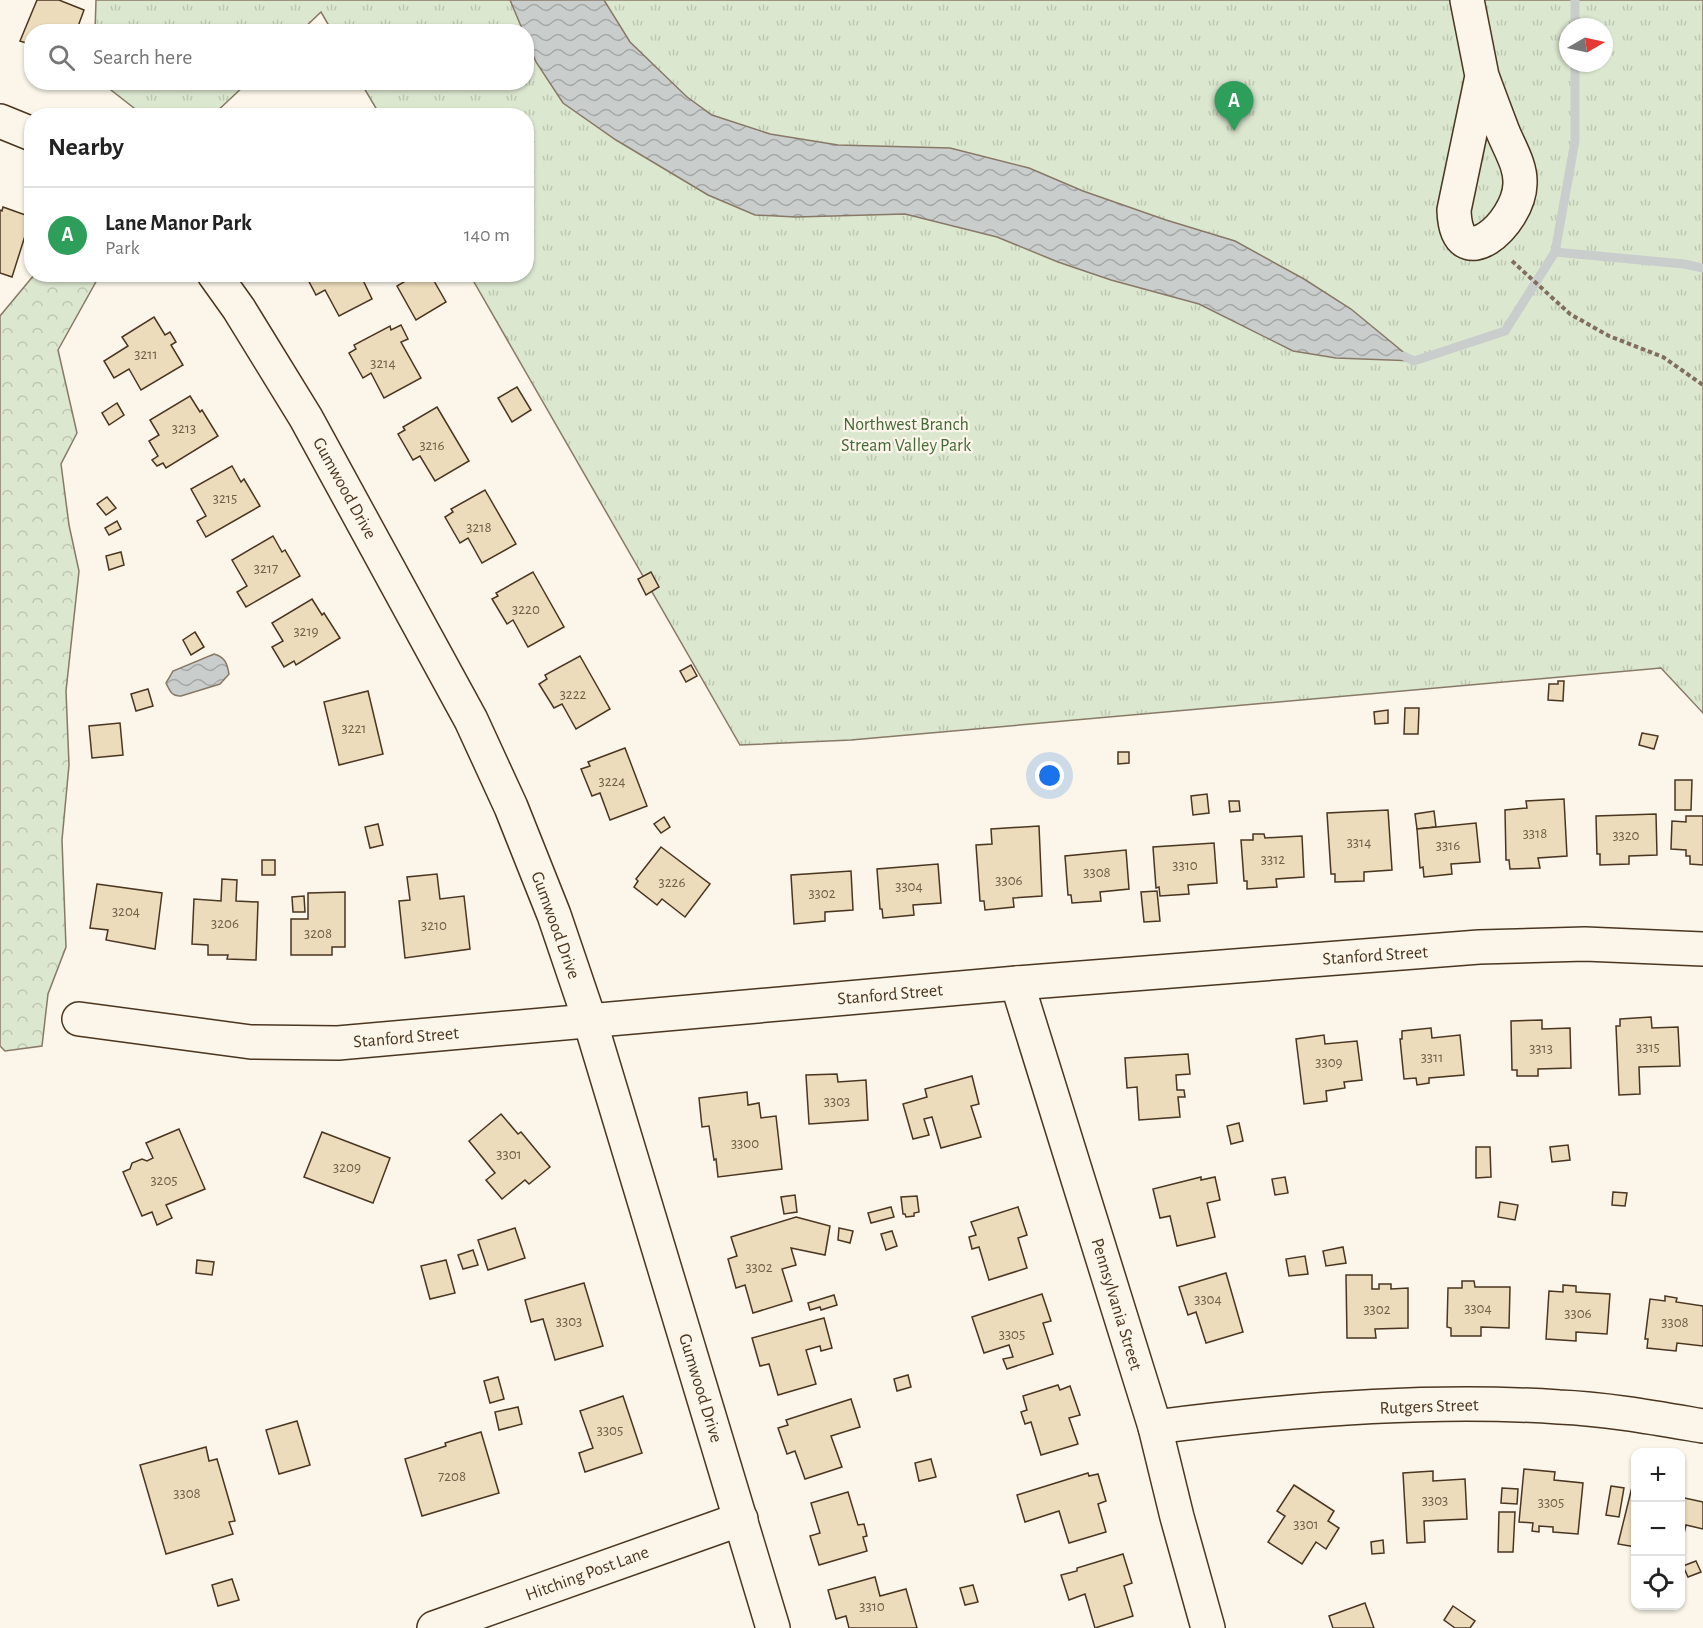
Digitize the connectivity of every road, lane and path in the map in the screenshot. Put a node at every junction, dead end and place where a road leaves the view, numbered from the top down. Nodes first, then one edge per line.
1 (1467, 0) edge
2 (1482, 76) dead end
3 (0, 121) edge
4 (24, 131) edge
5 (1511, 261) dead end
6 (220, 282) edge
7 (1703, 384) edge
8 (1703, 949) edge
9 (1017, 983) junction
10 (79, 1019) dead end
11 (590, 1021) junction
12 (1703, 1426) edge
13 (1155, 1427) junction
14 (741, 1519) junction
15 (434, 1628) edge
16 (773, 1628) edge
17 (1208, 1628) edge

1 - 2 street
3 - 4 street
5 - 7 path
6 - 11 street, Gumwood Drive
8 - 9 street, Stanford Street
9 - 11 street, Stanford Street
9 - 13 street, Pennsylvania Street
10 - 11 street, Stanford Street
11 - 14 street, Gumwood Drive
12 - 13 street, Rutgers Street
13 - 17 street, Pennsylvania Street
14 - 15 street, Hitching Post Lane
14 - 16 street, Gumwood Drive

